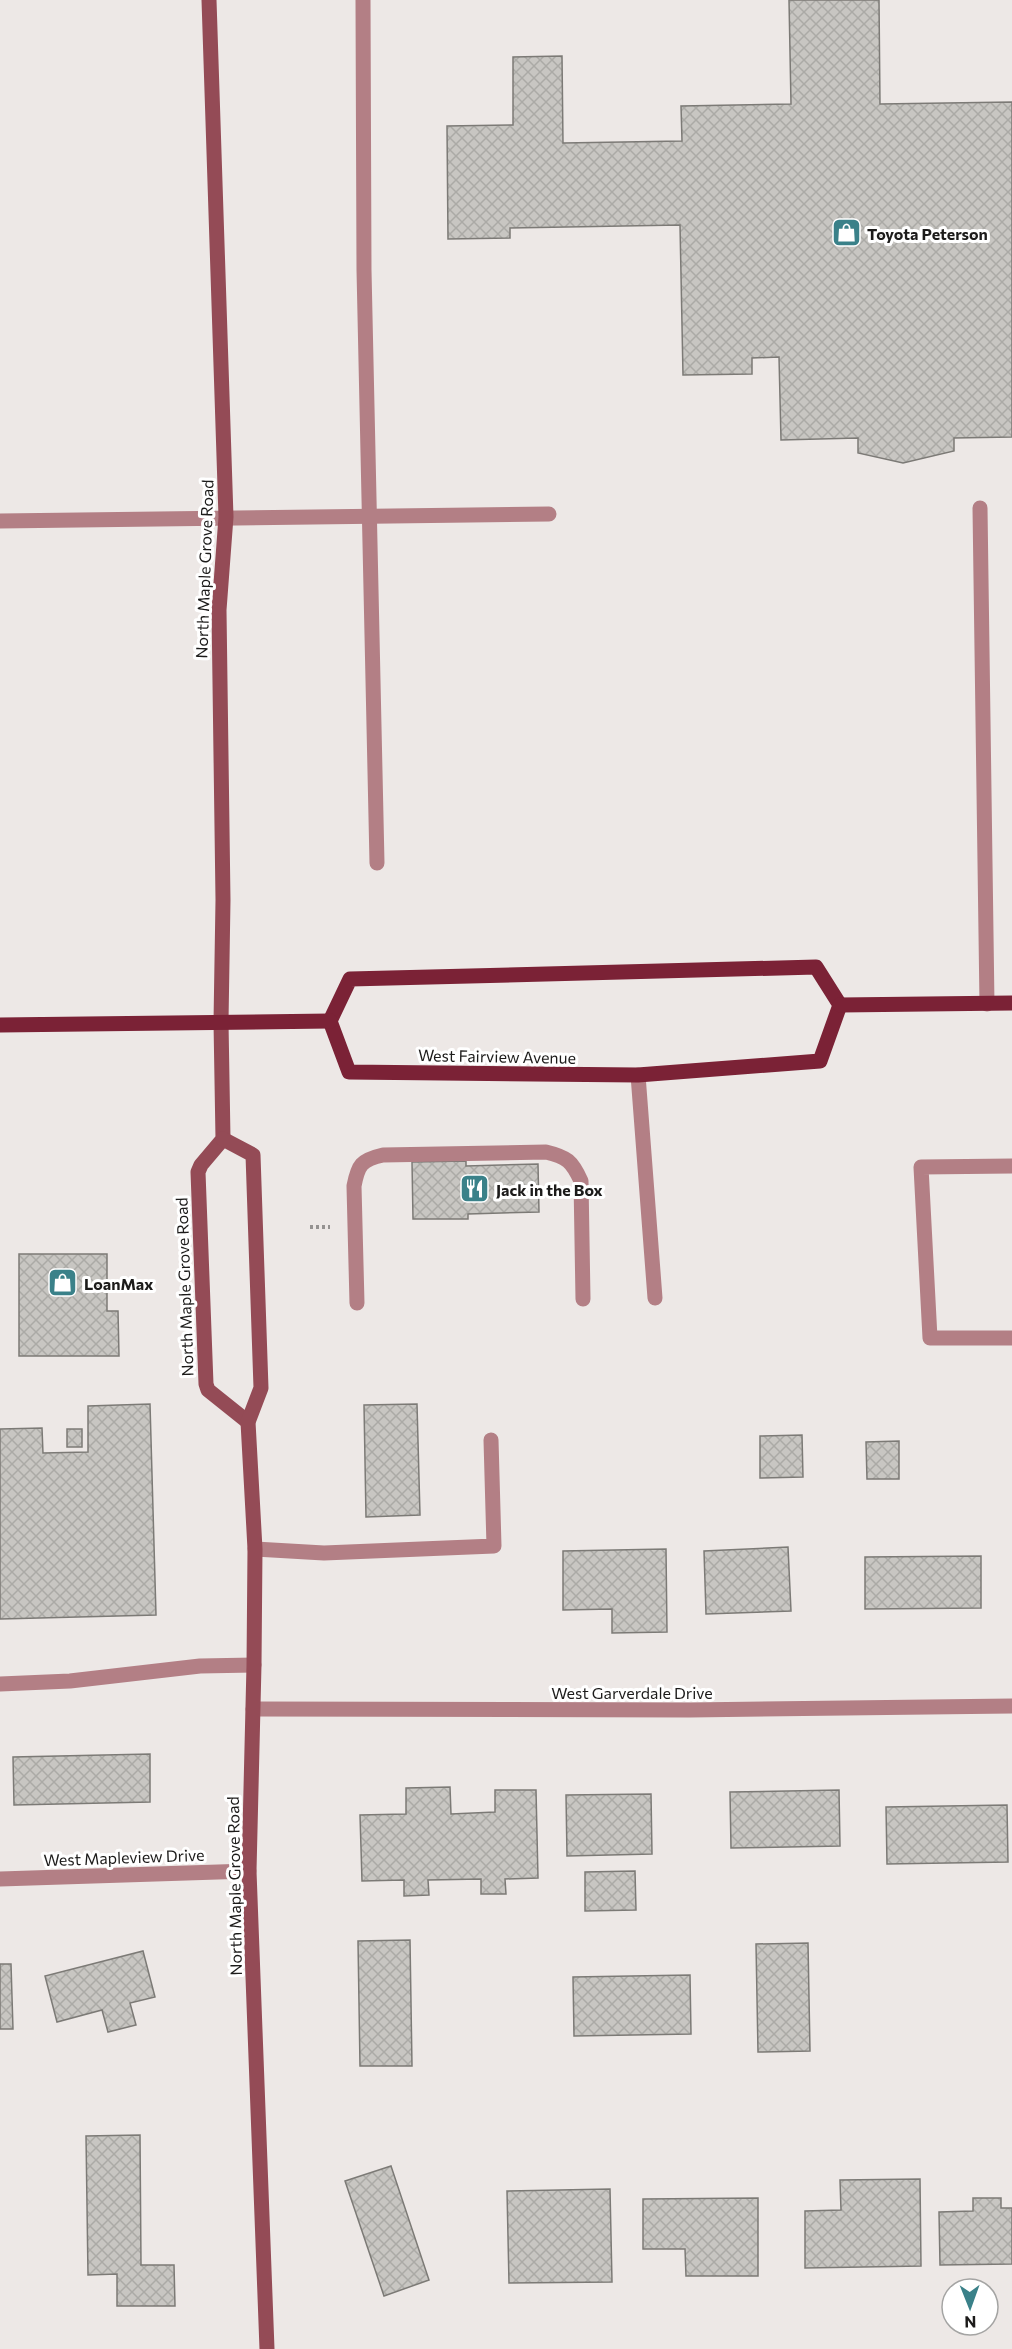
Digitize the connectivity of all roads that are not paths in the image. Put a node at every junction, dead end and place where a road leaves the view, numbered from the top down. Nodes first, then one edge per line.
1 (209, 0) edge
2 (363, 0) edge
3 (980, 508) dead end
4 (549, 514) dead end
5 (368, 515) junction
6 (226, 517) junction
7 (0, 521) edge
8 (376, 863) dead end
9 (987, 1004) junction
10 (1012, 1004) edge
11 (840, 1005) junction
12 (330, 1021) junction
13 (220, 1022) junction
14 (0, 1025) edge
15 (638, 1075) junction
16 (224, 1139) junction
17 (1012, 1166) edge
18 (655, 1298) dead end
19 (583, 1299) dead end
20 (357, 1303) dead end
21 (1012, 1338) edge
22 (249, 1422) junction
23 (491, 1440) dead end
24 (255, 1549) junction
25 (254, 1665) junction
26 (0, 1684) edge
27 (1012, 1706) edge
28 (253, 1709) junction
29 (249, 1871) junction
30 (0, 1879) edge
31 (267, 2349) edge

1 - 6 main road, North Maple Grove Road
2 - 5 street
3 - 9 street
4 - 5 street
5 - 6 street
5 - 8 street
6 - 7 street
6 - 13 main road, North Maple Grove Road
9 - 10 main road
9 - 11 main road
11 - 12 main road
11 - 15 main road, West Fairview Avenue
12 - 13 main road
12 - 15 main road, West Fairview Avenue
13 - 14 main road
13 - 16 main road, North Maple Grove Road
15 - 18 street
16 - 22 main road, North Maple Grove Road
16 - 22 main road, North Maple Grove Road
17 - 21 street
19 - 20 street
22 - 24 main road, North Maple Grove Road
23 - 24 street
24 - 25 main road, North Maple Grove Road
25 - 26 street
25 - 28 main road, North Maple Grove Road
27 - 28 street, West Garverdale Drive
28 - 29 main road, North Maple Grove Road
29 - 30 street, West Mapleview Drive
29 - 31 main road, North Maple Grove Road

